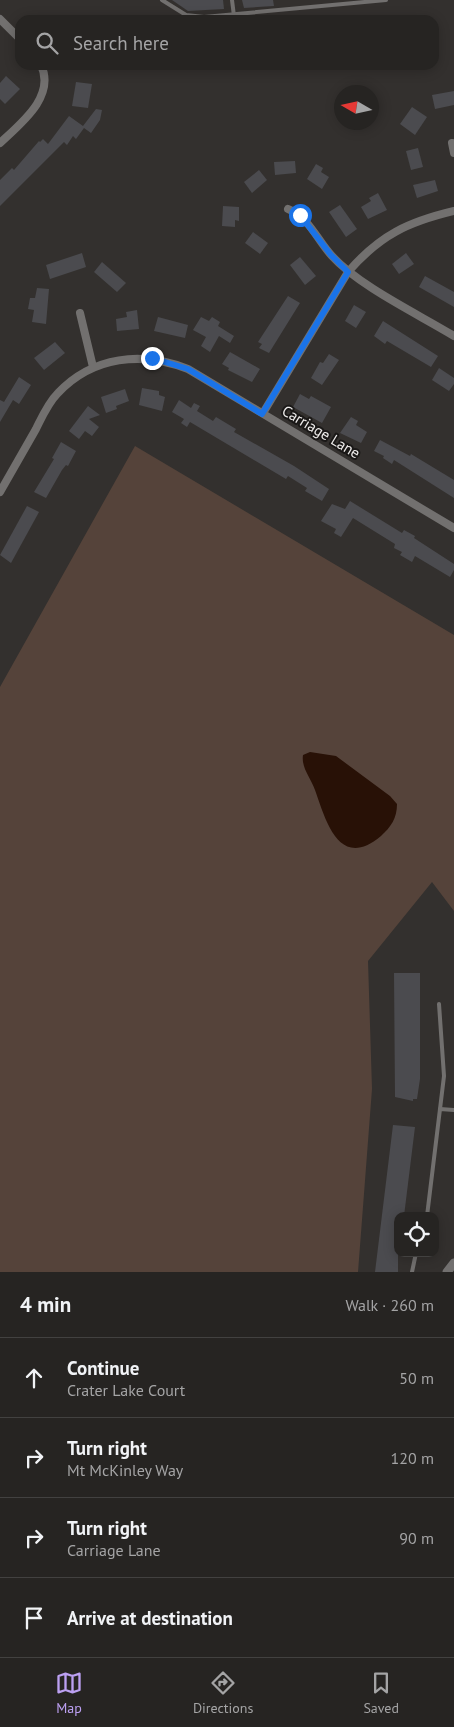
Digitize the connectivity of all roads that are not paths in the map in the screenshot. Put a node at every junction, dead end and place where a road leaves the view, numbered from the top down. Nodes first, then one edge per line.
1 (162, 0) edge
2 (232, 0) edge
3 (386, 0) edge
4 (186, 15) edge
5 (234, 15) edge
6 (244, 15) edge
7 (0, 19) edge
8 (15, 34) edge
9 (42, 70) edge
10 (452, 143) dead end
11 (0, 144) edge
12 (454, 153) edge
13 (288, 209) dead end
14 (454, 212) edge
15 (348, 272) junction
16 (80, 313) dead end
17 (454, 336) edge
18 (94, 367) junction
19 (262, 414) junction
20 (0, 492) edge
21 (454, 528) edge
22 (439, 1004) dead end
23 (440, 1109) junction
24 (454, 1110) edge
25 (427, 1212) edge
26 (415, 1257) edge
27 (454, 1263) edge
28 (412, 1272) edge
29 (447, 1272) edge

1 - 4 lane
2 - 5 lane
3 - 6 lane
7 - 8 street
9 - 11 street
10 - 12 street
13 - 15 street
14 - 15 street
15 - 17 street
15 - 19 street
16 - 18 street
18 - 19 street, Carriage Lane
18 - 20 street, Carriage Lane
19 - 21 street, Carriage Lane
22 - 23 lane
23 - 24 lane
23 - 25 lane
26 - 28 lane
27 - 29 street

